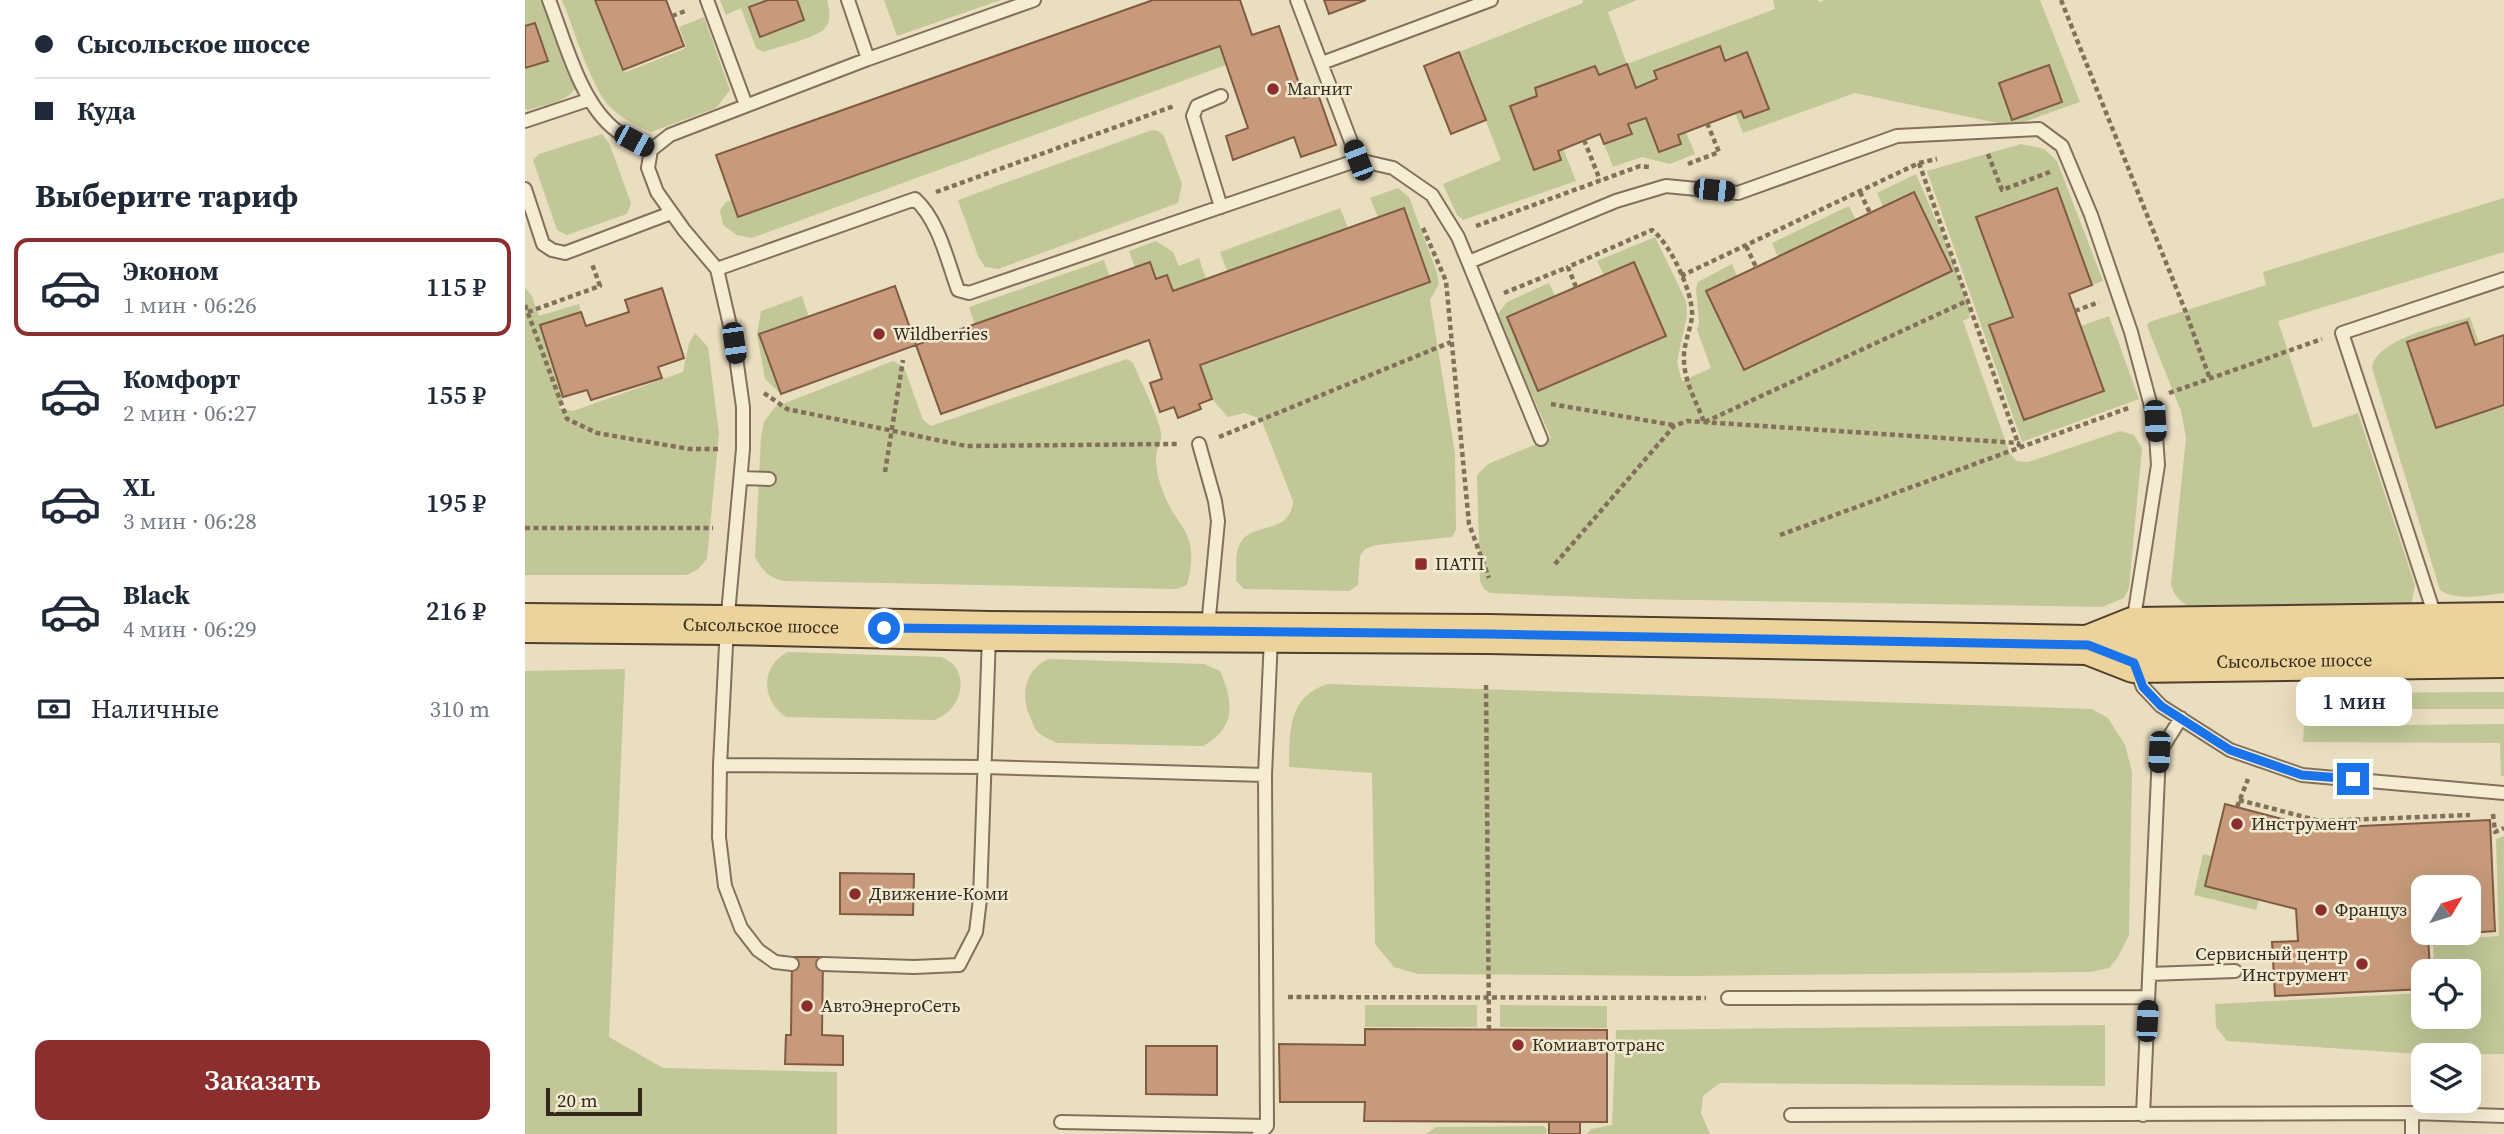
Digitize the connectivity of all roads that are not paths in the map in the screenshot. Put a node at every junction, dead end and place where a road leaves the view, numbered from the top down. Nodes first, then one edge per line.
1 (549, 0) edge
2 (707, 0) edge
3 (848, 0) edge
4 (1034, 0) edge
5 (1297, 0) edge
6 (1491, 0) edge
7 (868, 59) junction
8 (1322, 63) junction
9 (1221, 96) dead end
10 (588, 100) junction
11 (746, 105) junction
12 (525, 121) edge
13 (651, 150) junction
14 (1358, 160) junction
15 (525, 189) edge
16 (1221, 207) junction
17 (671, 214) junction
18 (1469, 262) junction
19 (717, 269) junction
20 (2504, 279) edge
21 (1541, 439) dead end
22 (1199, 445) road end
23 (741, 478) junction
24 (769, 479) dead end
25 (2504, 622) edge
26 (525, 623) edge
27 (2438, 623) junction
28 (727, 625) junction
29 (989, 631) junction
30 (1208, 631) junction
31 (1271, 633) junction
32 (2133, 645) junction
33 (2504, 658) edge
34 (2181, 718) junction
35 (720, 765) junction
36 (985, 767) junction
37 (1265, 775) junction
38 (2504, 793) edge
39 (792, 964) dead end
40 (823, 964) dead end
41 (2235, 971) dead end
42 (2149, 974) junction
43 (2148, 997) junction
44 (1728, 998) road end
45 (2412, 1114) junction
46 (1791, 1115) dead end
47 (2143, 1115) junction
48 (2504, 1116) edge
49 (1061, 1122) dead end
50 (1263, 1130) edge
51 (2411, 1134) edge

1 - 10 lane
2 - 11 lane
3 - 7 lane
4 - 7 lane
5 - 8 lane
6 - 8 lane
7 - 11 lane
8 - 14 lane
9 - 16 lane
10 - 12 lane
10 - 13 lane
11 - 13 lane
13 - 17 lane
14 - 16 lane
14 - 18 lane
15 - 17 lane
16 - 19 lane
17 - 19 lane
18 - 21 lane
18 - 32 lane
19 - 23 lane
20 - 27 lane
22 - 30 lane
23 - 24 lane
23 - 28 lane
25 - 27 main road, Сысольское шоссе
26 - 28 main road, Сысольское шоссе
27 - 32 main road, Сысольское шоссе
28 - 29 main road, Сысольское шоссе
28 - 35 lane
29 - 30 main road, Сысольское шоссе
29 - 36 lane
30 - 31 main road, Сысольское шоссе
31 - 32 main road, Сысольское шоссе
31 - 37 lane
32 - 33 main road, Сысольское шоссе
32 - 34 lane
34 - 38 lane
34 - 42 lane
35 - 36 lane
35 - 39 lane
36 - 37 lane
36 - 40 lane
37 - 50 lane
41 - 42 lane
42 - 43 lane
43 - 44 lane
43 - 47 lane
45 - 47 lane
45 - 48 lane
45 - 51 lane
46 - 47 lane
49 - 50 lane

